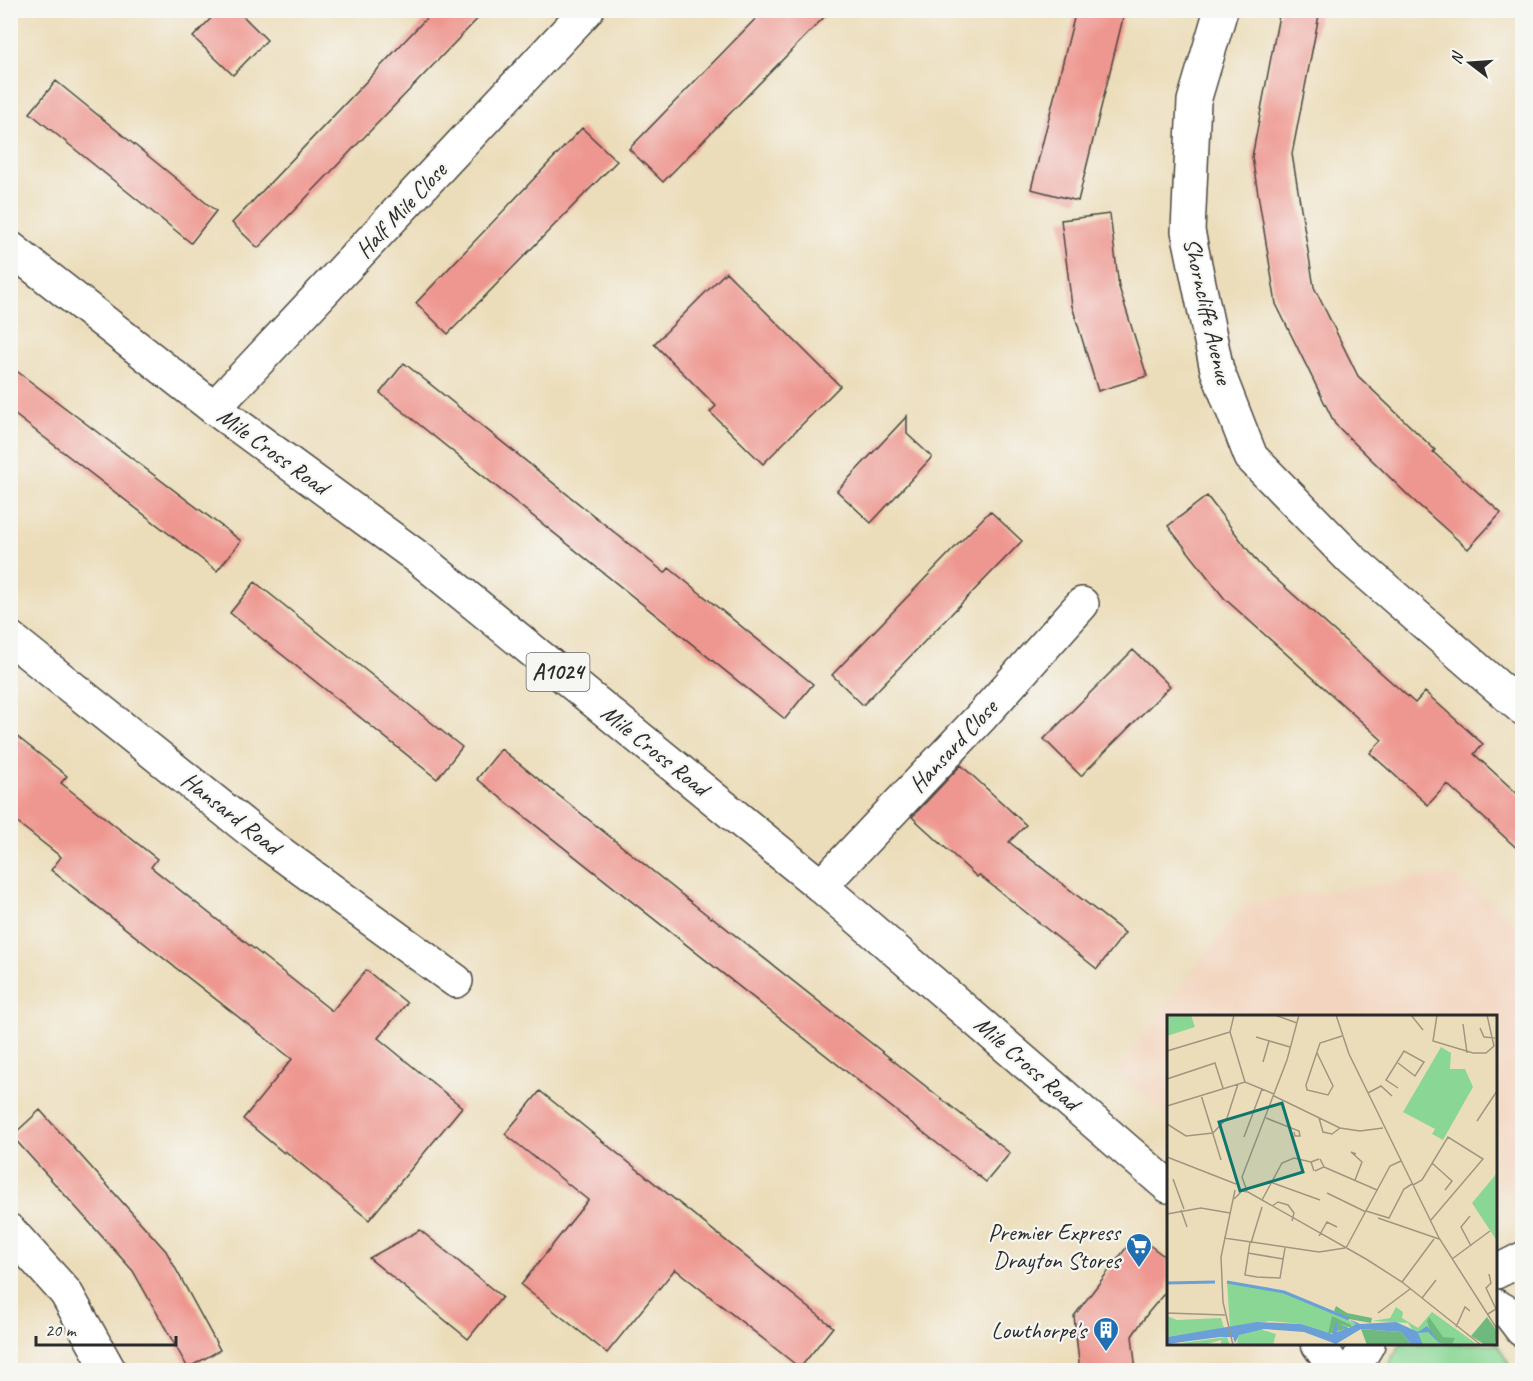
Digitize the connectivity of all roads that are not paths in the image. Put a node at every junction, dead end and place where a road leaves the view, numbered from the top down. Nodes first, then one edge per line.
1 (587, 10) edge
2 (1221, 10) edge
3 (10, 248) edge
4 (214, 408) junction
5 (1082, 604) dead end
6 (10, 638) edge
7 (1522, 708) edge
8 (821, 886) junction
9 (456, 981) dead end
10 (1167, 1185) edge
11 (10, 1232) edge
12 (1522, 1259) edge
13 (1497, 1272) edge
14 (1497, 1307) edge
15 (1522, 1330) edge
16 (1319, 1345) edge
17 (1367, 1345) edge
18 (109, 1371) edge
19 (1336, 1371) edge
20 (1358, 1371) edge

1 - 4 street, Half Mile Close
2 - 7 street, Shorncliffe Avenue
3 - 4 street, Mile Cross Road / A1024
4 - 8 street, Mile Cross Road / A1024
5 - 8 street, Hansard Close
6 - 9 street, Hansard Road
8 - 10 street, Mile Cross Road / A1024
11 - 18 street
12 - 13 street
14 - 15 street
16 - 19 street
17 - 20 street

